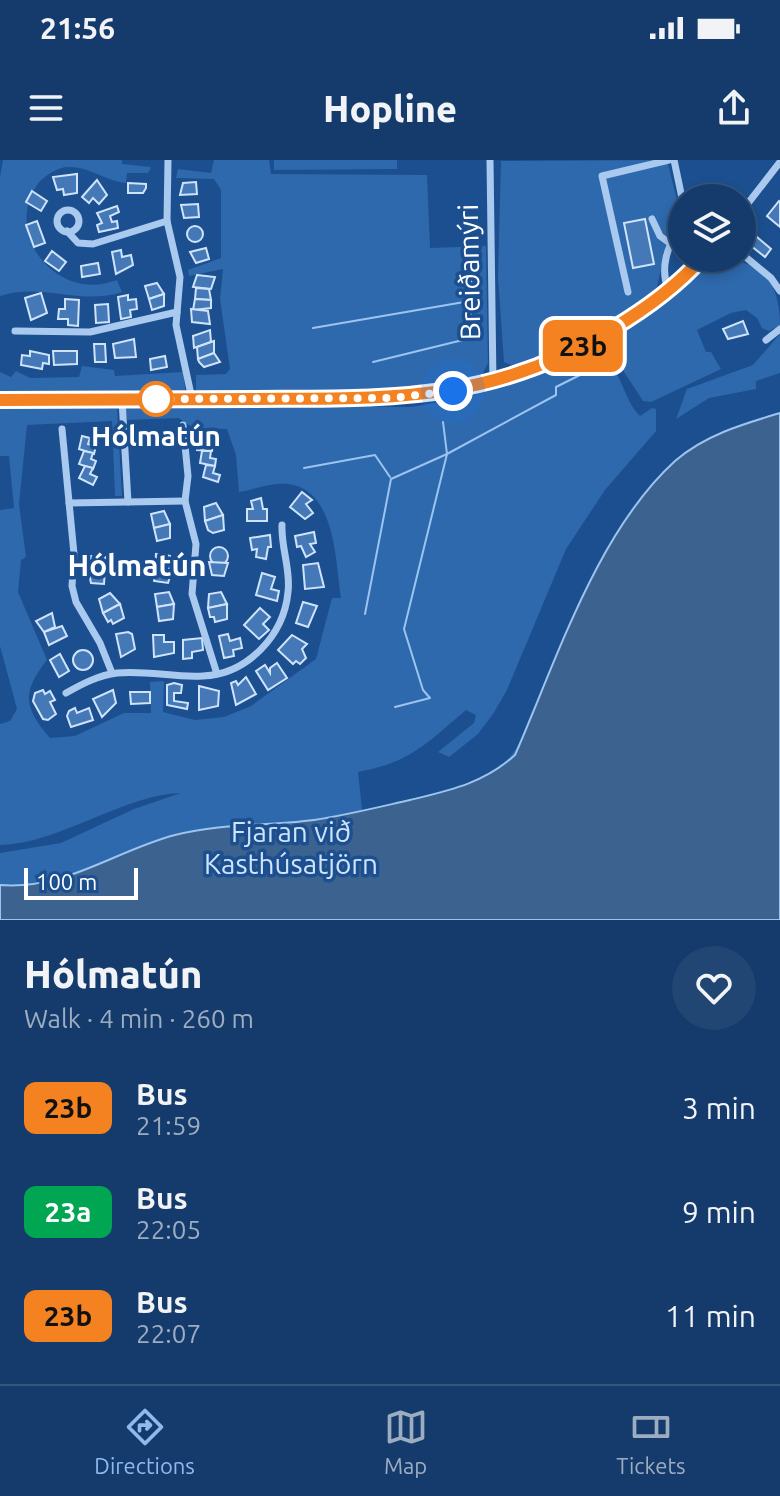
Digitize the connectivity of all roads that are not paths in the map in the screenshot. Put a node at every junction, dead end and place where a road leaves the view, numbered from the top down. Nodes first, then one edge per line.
1 (168, 160) edge
2 (490, 160) edge
3 (672, 160) edge
4 (780, 162) edge
5 (678, 184) edge
6 (756, 193) edge
7 (652, 219) dead end
8 (167, 221) junction
9 (67, 231) dead end
10 (668, 242) edge
11 (668, 256) edge
12 (756, 266) edge
13 (687, 272) edge
14 (668, 289) junction
15 (780, 291) edge
16 (628, 292) dead end
17 (177, 312) junction
18 (780, 329) edge
19 (15, 331) dead end
20 (766, 340) dead end
21 (493, 383) junction
22 (192, 399) junction
23 (0, 400) edge
24 (122, 400) junction
25 (183, 425) dead end
26 (62, 429) dead end
27 (185, 501) junction
28 (128, 502) junction
29 (69, 503) junction
30 (282, 525) dead end
31 (112, 673) junction
32 (217, 674) junction
33 (66, 693) dead end

1 - 8 street
2 - 21 street, Breiðamýri
3 - 5 street
3 - 16 street
4 - 6 street
7 - 10 street
8 - 9 street
8 - 17 street
11 - 14 street
12 - 15 street
13 - 14 street
14 - 21 street
17 - 19 street
17 - 22 street
18 - 20 street
21 - 22 street
22 - 24 street
23 - 24 street
24 - 28 street
25 - 27 street
26 - 29 street
27 - 28 street
27 - 32 street
28 - 29 street
29 - 31 street
30 - 32 street
31 - 32 street
31 - 33 street

